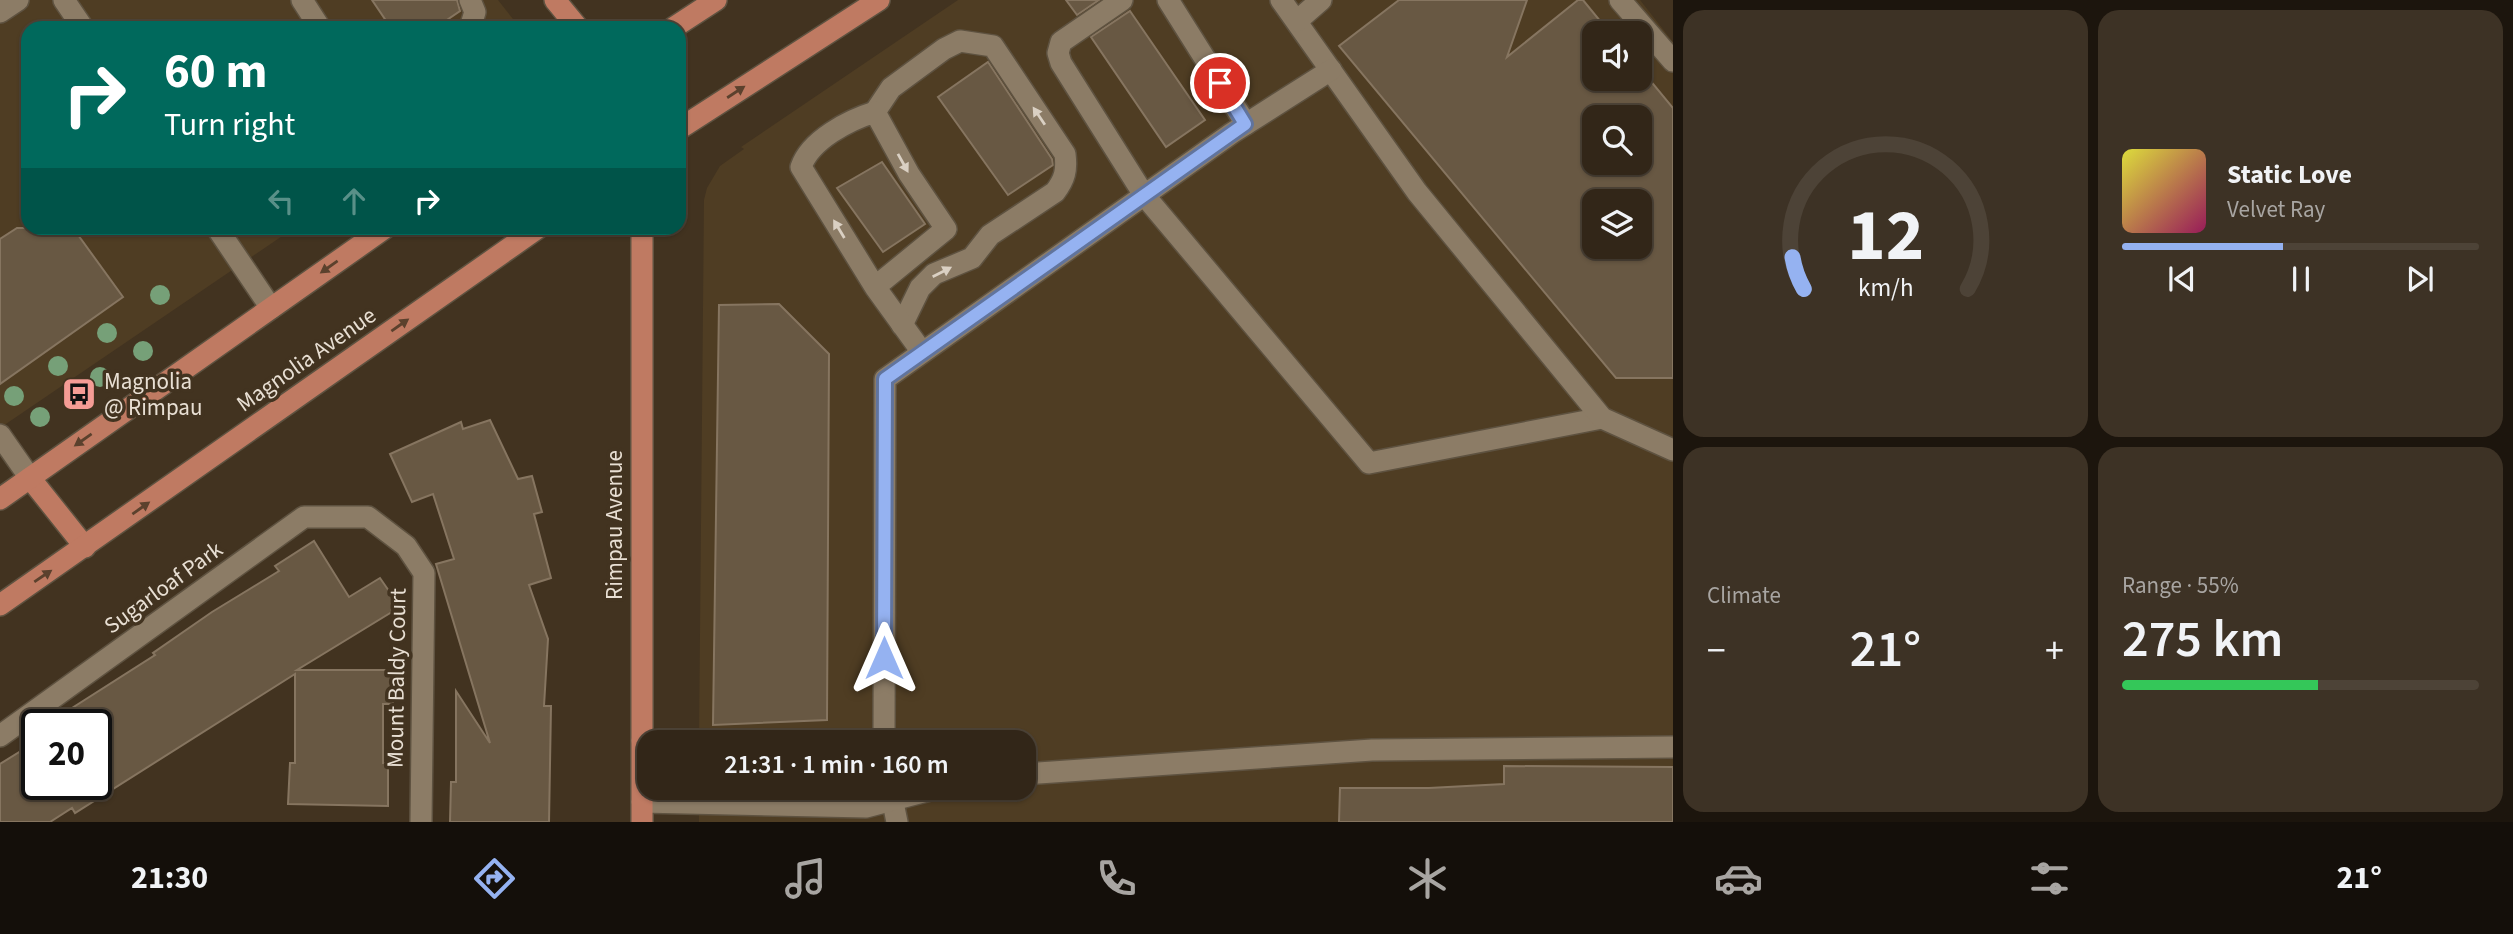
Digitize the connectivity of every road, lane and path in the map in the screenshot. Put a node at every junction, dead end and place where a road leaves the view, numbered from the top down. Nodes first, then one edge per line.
1 (18, 0) edge
2 (64, 0) edge
3 (302, 0) edge
4 (470, 0) edge
5 (555, 0) edge
6 (716, 0) edge
7 (879, 0) edge
8 (1122, 0) edge
9 (1168, 0) edge
10 (1282, 0) edge
11 (1321, 0) edge
12 (1620, 0) edge
13 (0, 12) edge
14 (78, 21) edge
15 (316, 21) edge
16 (472, 21) edge
17 (572, 21) edge
18 (684, 21) edge
19 (1297, 21) junction
20 (1673, 61) edge
21 (1331, 70) junction
22 (875, 112) junction
23 (1245, 124) junction
24 (686, 125) edge
25 (1144, 195) junction
26 (222, 235) edge
27 (375, 235) edge
28 (528, 235) edge
29 (642, 235) edge
30 (875, 287) junction
31 (271, 308) junction
32 (902, 325) junction
33 (922, 352) junction
34 (1602, 418) junction
35 (0, 435) edge
36 (1673, 450) edge
37 (30, 478) junction
38 (0, 499) edge
39 (368, 517) joint
40 (85, 547) junction
41 (0, 605) edge
42 (652, 730) edge
43 (884, 730) edge
44 (0, 736) edge
45 (1673, 747) edge
46 (1036, 773) edge
47 (880, 800) edge
48 (893, 800) edge
49 (642, 812) edge
50 (421, 822) edge
51 (897, 822) edge

1 - 13 street
2 - 14 street
3 - 15 street
4 - 16 street
5 - 17 main road
6 - 18 main road
24 -> 7 main road
8 - 25 street
9 - 23 street
10 - 19 street
11 - 19 street
12 - 20 street
19 - 21 street
21 - 23 street
21 - 34 street
22 -> 30 street
30 -> 22 street
32 -> 22 street
23 - 25 street
25 - 33 street
25 - 34 street
26 - 31 street
27 -> 31 main road
40 -> 28 main road, Magnolia Avenue
29 - 42 main road, Rimpau Avenue
30 - 32 street
31 -> 37 main road
32 - 33 street
33 - 43 street
34 - 36 street
35 - 37 street
37 - 38 main road
37 - 40 main road
39 - 44 street, Sugarloaf Park
39 - 50 street, Mount Baldy Court
41 -> 40 main road, Magnolia Avenue
45 - 46 street
47 - 49 street
48 - 51 street

